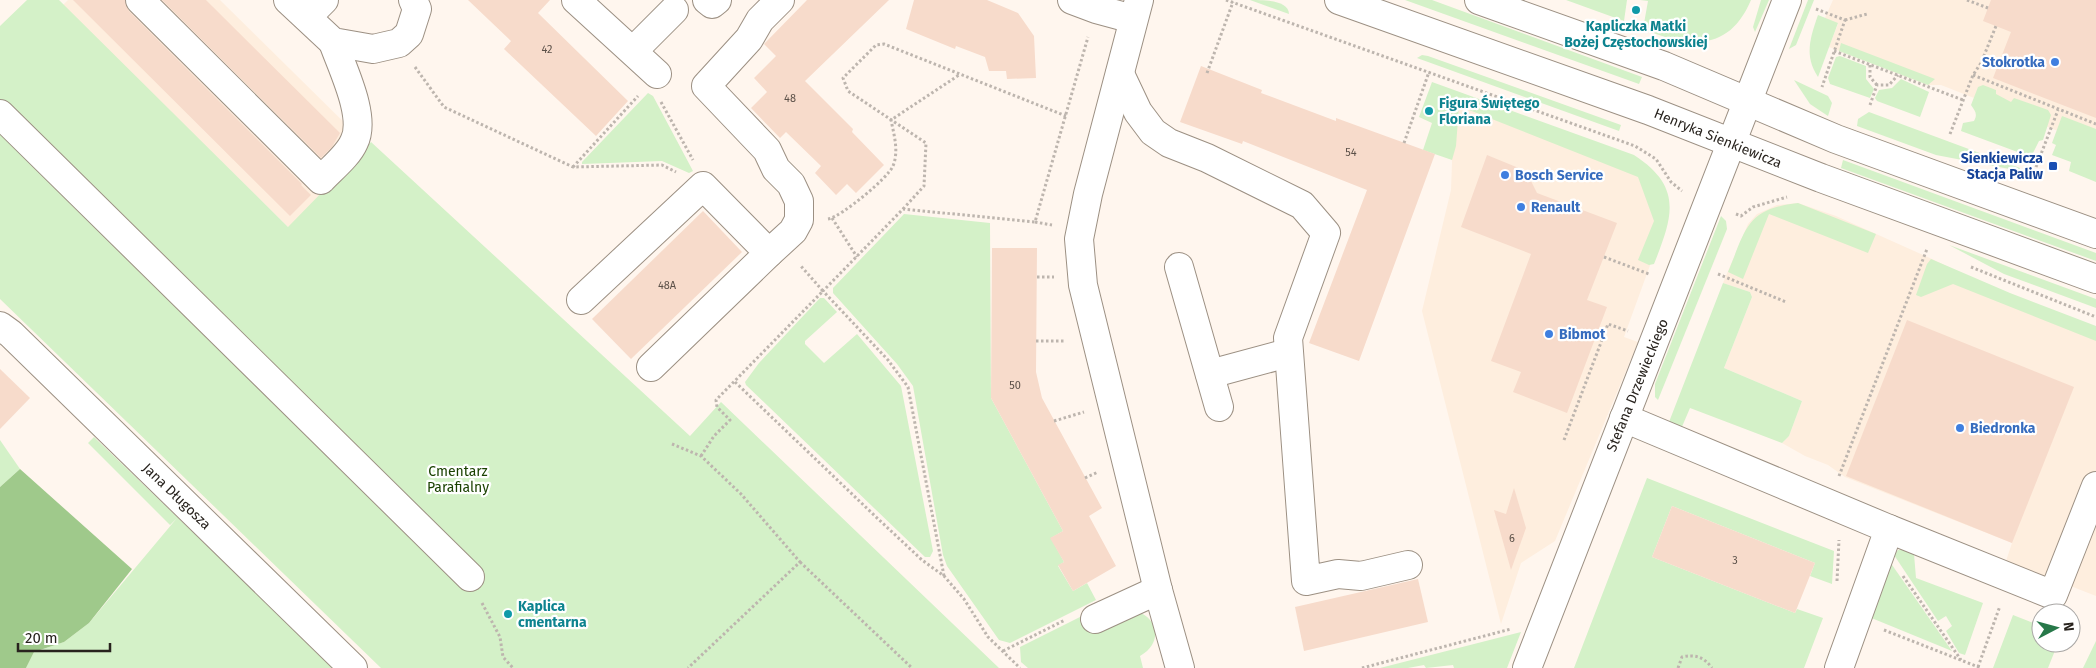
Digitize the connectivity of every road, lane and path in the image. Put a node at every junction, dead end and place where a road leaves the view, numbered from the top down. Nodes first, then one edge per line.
1 (140, 0) edge
2 (413, 0) edge
3 (576, 0) edge
4 (707, 0) edge
5 (717, 0) edge
6 (780, 0) edge
7 (1226, 0) edge
8 (1339, 0) edge
9 (1478, 0) edge
10 (1787, 0) edge
11 (1967, 0) edge
12 (1233, 2) junction
13 (1084, 5) edge
14 (306, 6) edge
15 (1988, 8) dead end
16 (1136, 9) edge
17 (1816, 9) dead end
18 (674, 10) dead end
19 (1867, 14) dead end
20 (1845, 20) junction
21 (1996, 26) dead end
22 (333, 42) junction
23 (400, 43) junction
24 (633, 51) junction
25 (1834, 51) junction
26 (1870, 65) junction
27 (1429, 72) junction
28 (1207, 73) dead end
29 (1120, 74) junction
30 (960, 75) junction
31 (1898, 75) junction
32 (1973, 75) junction
33 (653, 78) junction
34 (1878, 85) junction
35 (1822, 87) dead end
36 (1963, 100) junction
37 (1748, 101) junction
38 (1870, 105) dead end
39 (2058, 110) junction
40 (0, 114) edge
41 (1066, 116) junction
42 (891, 120) junction
43 (2096, 124) edge
44 (1950, 134) dead end
45 (1404, 142) dead end
46 (1732, 143) junction
47 (573, 167) junction
48 (2036, 167) dead end
49 (703, 186) junction
50 (1686, 194) dead end
51 (903, 209) junction
52 (799, 220) junction
53 (2096, 234) edge
54 (1929, 245) dead end
55 (775, 248) junction
56 (1604, 257) dead end
57 (1179, 267) dead end
58 (1718, 274) dead end
59 (1656, 276) dead end
60 (2096, 279) edge
61 (823, 291) junction
62 (581, 300) dead end
63 (1786, 302) dead end
64 (0, 326) edge
65 (1635, 333) dead end
66 (1036, 340) dead end
67 (1074, 341) dead end
68 (1288, 353) junction
69 (651, 367) dead end
70 (1210, 374) junction
71 (735, 382) junction
72 (1219, 406) dead end
73 (1090, 410) dead end
74 (1624, 418) junction
75 (1054, 421) dead end
76 (1564, 440) dead end
77 (672, 444) dead end
78 (701, 456) junction
79 (2096, 486) edge
80 (1833, 507) junction
81 (1886, 538) junction
82 (800, 562) junction
83 (1408, 565) dead end
84 (944, 576) junction
85 (470, 577) joint
86 (2010, 578) junction
87 (1837, 589) dead end
88 (1158, 590) junction
89 (1068, 618) dead end
90 (1095, 619) dead end
91 (1857, 619) junction
92 (1545, 620) junction
93 (1003, 651) junction
94 (1961, 660) junction
95 (1980, 667) edge
96 (353, 668) edge
97 (513, 668) edge
98 (688, 668) edge
99 (912, 668) edge
100 (1020, 668) edge
101 (1180, 668) edge
102 (1362, 668) edge
103 (1527, 668) edge
104 (1678, 668) edge
105 (1712, 668) edge
106 (1839, 668) edge

1 - 22 street
2 - 23 street
3 - 24 street
4 - 5 street
6 - 52 street
7 - 12 path
8 - 46 street, Henryka Sienkiewicza
9 - 37 street
10 - 37 street, Stefana Drzewieckiego
11 - 15 path
12 - 27 path
12 - 28 path
13 - 16 street
13 - 41 path
14 - 22 street
16 - 29 street
17 - 20 path
18 - 24 street
19 - 20 path
20 - 25 path
21 - 32 path
22 - 23 street
23 - 47 path
24 - 33 street
25 - 26 path
25 - 35 path
26 - 31 path
26 - 34 path
27 - 45 path
27 - 50 path
29 - 68 street
29 - 88 street
30 - 41 path
30 - 42 path
30 - 42 path
31 - 34 path
31 - 36 path
32 - 36 path
32 - 39 path
33 - 47 path
33 - 49 path
34 - 38 path
36 - 44 path
37 - 46 street, Stefana Drzewieckiego
37 - 53 street
39 - 43 path
39 - 48 path
40 - 85 street
41 - 51 path
42 - 51 path
42 - 52 path
46 - 60 street, Henryka Sienkiewicza
46 - 74 street, Stefana Drzewieckiego
47 - 49 path
49 - 55 street
49 - 62 street
51 - 61 path
52 - 55 street
54 - 80 path
55 - 61 path
55 - 69 street
56 - 59 path
57 - 70 street
58 - 63 path
61 - 71 path
61 - 84 path
64 - 96 street, Jana Długosza
65 - 76 path
66 - 67 path
68 - 70 street
68 - 83 street
70 - 72 street
71 - 78 path
71 - 84 path
73 - 75 path
74 - 80 street
74 - 92 street, Stefana Drzewieckiego
77 - 78 path
78 - 82 path
79 - 86 street
80 - 81 street
80 - 87 path
81 - 86 street
81 - 91 street
81 - 94 path
82 - 98 path
82 - 99 path
84 - 93 path
85 - 97 path
86 - 95 path
88 - 90 street
88 - 101 street
89 - 93 path
91 - 94 path
91 - 106 street
92 - 102 path
92 - 103 street, Stefana Drzewieckiego
93 - 100 path
94 - 95 path
104 - 105 path

